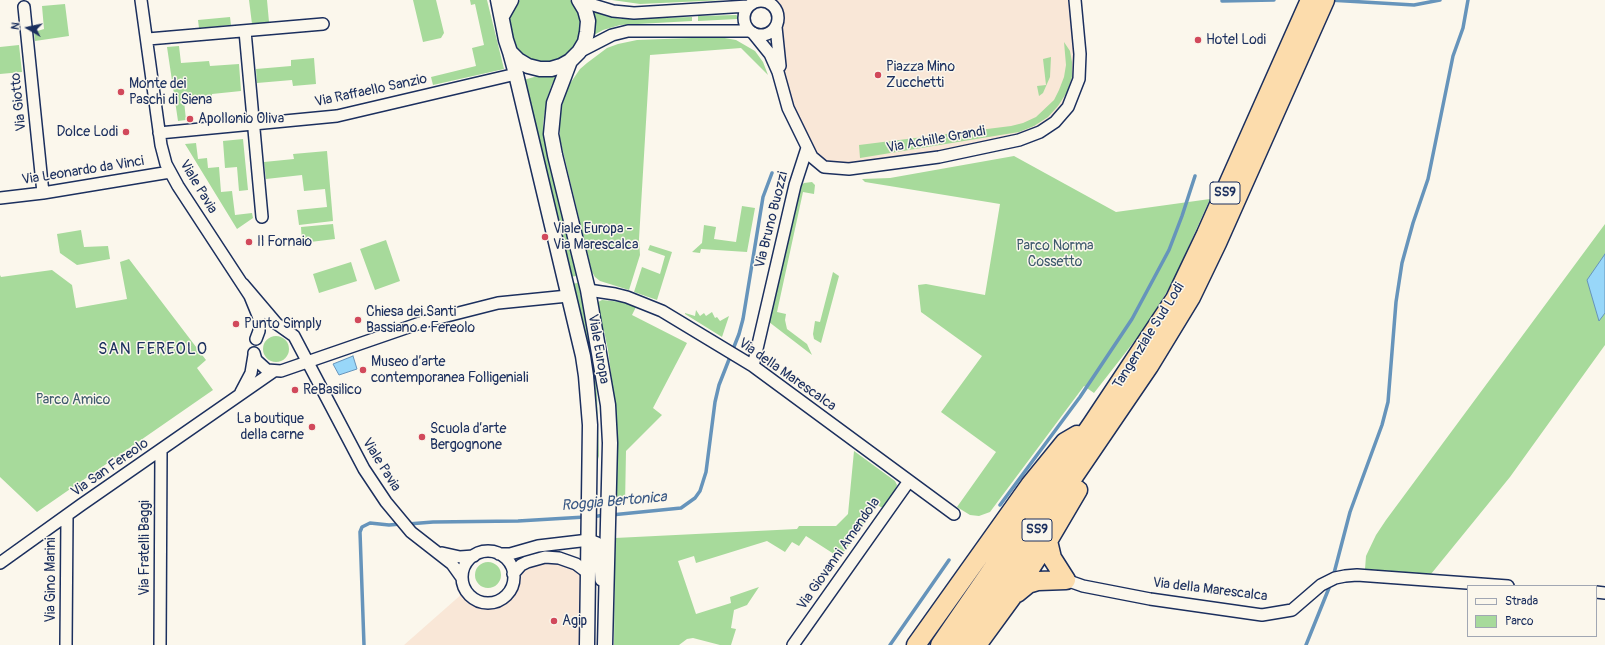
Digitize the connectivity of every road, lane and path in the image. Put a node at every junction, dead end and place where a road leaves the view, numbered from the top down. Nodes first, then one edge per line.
1 (141, 0) edge
2 (498, 0) edge
3 (511, 0) edge
4 (580, 0) edge
5 (1075, 0) edge
6 (1310, 0) edge
7 (754, 2) edge
8 (772, 2) edge
9 (24, 7) dead end
10 (1316, 11) edge
11 (502, 16) junction
12 (323, 24) dead end
13 (776, 27) junction
14 (245, 31) junction
15 (751, 32) junction
16 (148, 40) junction
17 (510, 52) junction
18 (575, 56) junction
19 (540, 69) junction
20 (516, 74) junction
21 (782, 85) junction
22 (253, 124) junction
23 (159, 133) junction
24 (807, 148) junction
25 (170, 172) junction
26 (44, 193) junction
27 (0, 198) edge
28 (262, 218) dead end
29 (243, 284) junction
30 (588, 290) junction
31 (568, 296) junction
32 (282, 328) junction
33 (256, 339) junction
34 (297, 343) junction
35 (254, 353) junction
36 (307, 362) junction
37 (753, 366) junction
38 (289, 368) junction
39 (274, 371) junction
40 (320, 389) junction
41 (237, 398) junction
42 (1116, 416) junction
43 (1092, 424) junction
44 (161, 451) junction
45 (909, 481) junction
46 (954, 514) dead end
47 (66, 516) junction
48 (589, 540) junction
49 (1048, 541) junction
50 (430, 547) junction
51 (499, 554) junction
52 (474, 556) junction
53 (0, 564) edge
54 (588, 573) junction
55 (513, 574) junction
56 (462, 578) junction
57 (1066, 580) junction
58 (1494, 585) edge
59 (1012, 597) junction
60 (66, 645) edge
61 (160, 645) edge
62 (587, 645) edge
63 (605, 645) edge
64 (793, 645) edge
65 (916, 645) edge
66 (940, 645) edge
67 (959, 645) edge
68 (977, 645) edge

1 - 16 street, Viale Pavia
2 - 11 street, Viale Europa
3 - 11 street
4 - 7 street
4 - 18 street, Viale Europa
5 - 24 street, Via Achille Grandi
6 - 10 highway, Tangenziale Sud Lodi / SS9
7 - 8 street
7 - 15 street
8 - 13 street
9 - 26 street, Via Giotto
10 - 42 highway, Tangenziale Sud Lodi / SS9
10 - 43 highway, Tangenziale Sud Lodi / SS9
11 - 17 street, Viale Europa
12 - 14 street
13 - 15 street
13 - 21 street
14 - 16 street
14 - 22 street
15 - 18 street
15 - 21 street
16 - 23 street, Viale Pavia
17 - 19 street
17 - 20 street, Viale Europa
18 - 19 street
18 - 30 street, Viale Europa
19 - 20 street
20 - 22 street, Via Raffaello Sanzio
20 - 31 street, Viale Europa
21 - 24 street
22 - 23 street, Via Raffaello Sanzio
22 - 28 street
23 - 25 street, Viale Pavia
24 - 37 street, Via Bruno Buozzi
25 - 26 street, Via Leonardo da Vinci
25 - 29 street, Viale Pavia
26 - 27 street, Via Leonardo da Vinci
29 - 32 street, Viale Pavia
29 - 33 street, Viale Pavia
30 - 37 street, Via della Marescalca
30 - 63 street, Viale Europa
31 - 36 street
31 - 48 street, Viale Europa
32 - 33 street
32 - 34 street, Viale Pavia
33 - 35 street, Via San Fereolo
34 - 36 street, Viale Pavia
34 - 38 street
35 - 39 street
35 - 41 street, Via San Fereolo
36 - 38 street, Via San Fereolo
36 - 40 street, Viale Pavia
37 - 45 street, Via della Marescalca
38 - 39 street, Via San Fereolo
38 - 40 street, Viale Pavia
39 - 41 street, Via San Fereolo
40 - 50 street, Viale Pavia
41 - 44 street, Via San Fereolo
42 - 49 highway
42 - 67 highway, Tangenziale Sud Lodi / SS9
43 - 65 highway
43 - 66 highway, Tangenziale Sud Lodi / SS9
44 - 47 street, Via San Fereolo
44 - 61 street, Via Fratelli Baggi
45 - 46 street, Via della Marescalca
45 - 64 street, Via Giovanni Amendola
47 - 53 street, Via San Fereolo
47 - 60 street, Via Gino Marini
48 - 51 street
48 - 54 street, Viale Europa
48 - 63 street, Viale Europa
49 - 57 highway
49 - 59 highway
50 - 52 street, Viale Pavia
50 - 56 street, Viale Pavia
51 - 52 street
51 - 55 street
52 - 56 street
54 - 55 street
54 - 62 street, Viale Europa
55 - 56 street
57 - 58 street, Via della Marescalca
57 - 59 highway
59 - 68 highway

